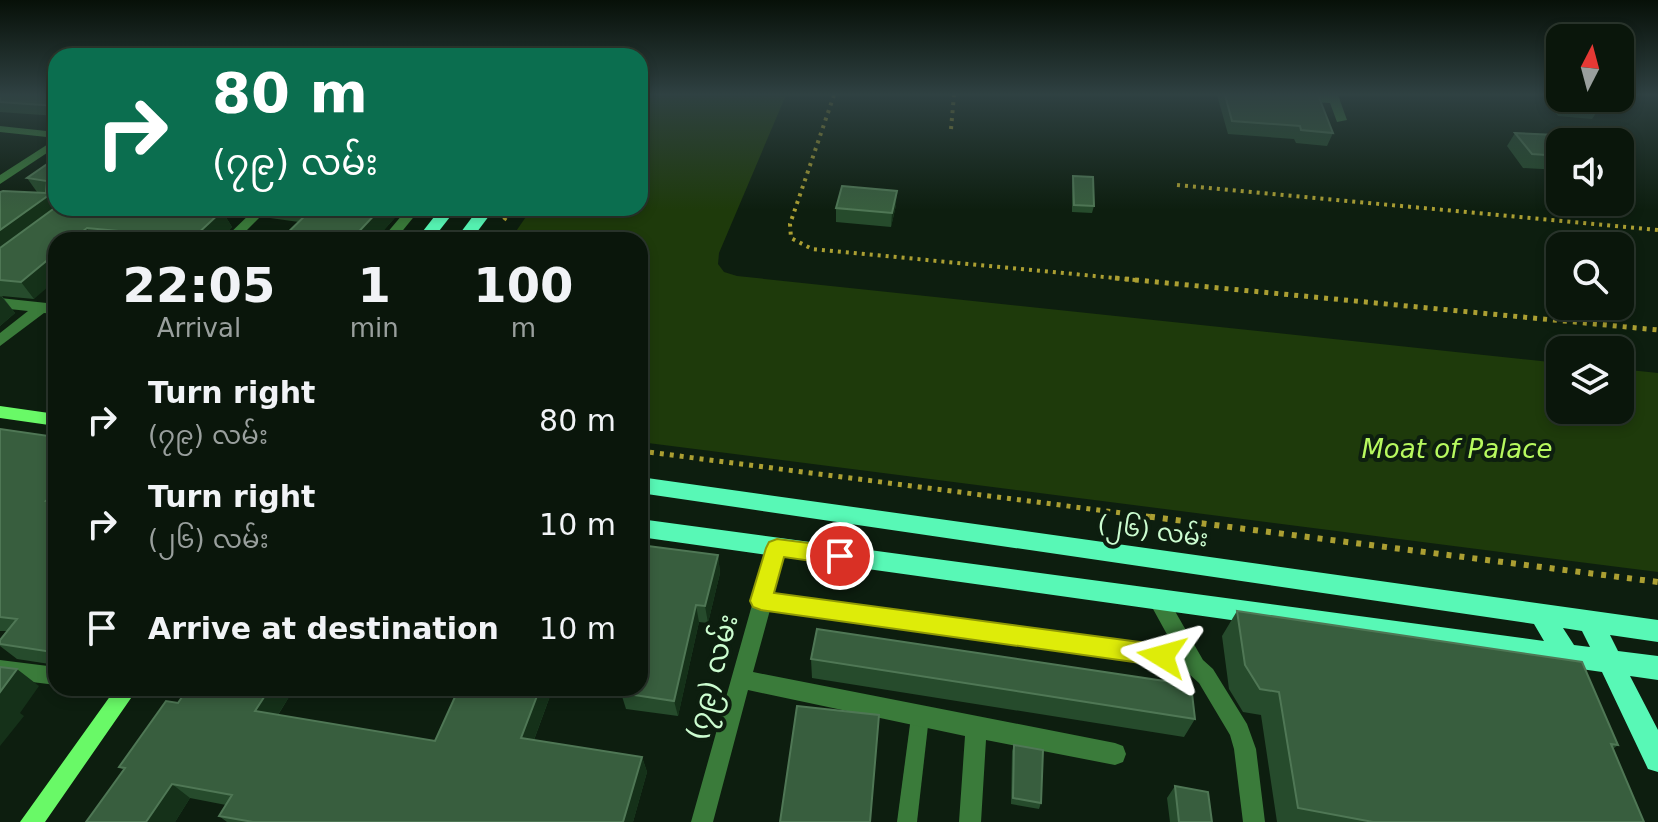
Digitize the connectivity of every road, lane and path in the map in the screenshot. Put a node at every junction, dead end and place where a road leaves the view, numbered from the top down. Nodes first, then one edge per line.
1 (821, 133) edge
2 (48, 147) edge
3 (0, 180) edge
4 (1177, 185) dead end
5 (255, 216) edge
6 (408, 216) edge
7 (443, 216) edge
8 (481, 216) edge
9 (1658, 230) edge
10 (238, 232) edge
11 (395, 232) edge
12 (430, 232) edge
13 (469, 232) edge
14 (0, 303) edge
15 (48, 308) edge
16 (1658, 330) edge
17 (0, 341) edge
18 (0, 412) edge
19 (48, 419) edge
20 (648, 452) edge
21 (648, 486) edge
22 (648, 529) edge
23 (777, 548) junction
24 (1658, 582) edge
25 (1157, 598) junction
26 (761, 601) junction
27 (1542, 615) junction
28 (1590, 621) junction
29 (1658, 631) edge
30 (1567, 655) junction
31 (1611, 660) junction
32 (1196, 667) junction
33 (1658, 668) edge
34 (0, 669) edge
35 (48, 675) edge
36 (740, 679) junction
37 (1579, 683) edge
38 (122, 696) edge
39 (920, 717) junction
40 (976, 729) junction
41 (1115, 754) dead end
42 (1658, 759) edge
43 (31, 822) edge
44 (702, 822) edge
45 (907, 822) edge
46 (970, 822) edge
47 (1254, 822) edge

1 - 16 path
2 - 3 street
4 - 9 path
5 - 10 street
6 - 11 street
7 - 12 main road
8 - 13 main road
14 - 15 street
15 - 17 street
18 - 19 main road
20 - 24 path
21 - 27 main road, (၂၆) လမ်း
22 - 23 main road
23 - 25 main road
23 - 26 street, (၇၉) လမ်း
25 - 30 main road
25 - 32 street
26 - 32 street
26 - 36 street, (၇၉) လမ်း
27 - 28 main road, (၂၆) လမ်း
27 - 30 main road
28 - 29 main road, (၂၆) လမ်း
28 - 31 main road
30 - 31 main road
30 - 37 main road
31 - 33 main road
31 - 42 main road
32 - 47 street
34 - 35 street
36 - 39 street
36 - 44 street, (၇၉) လမ်း
38 - 43 main road
39 - 40 street
39 - 45 lane
40 - 41 street
40 - 46 street

